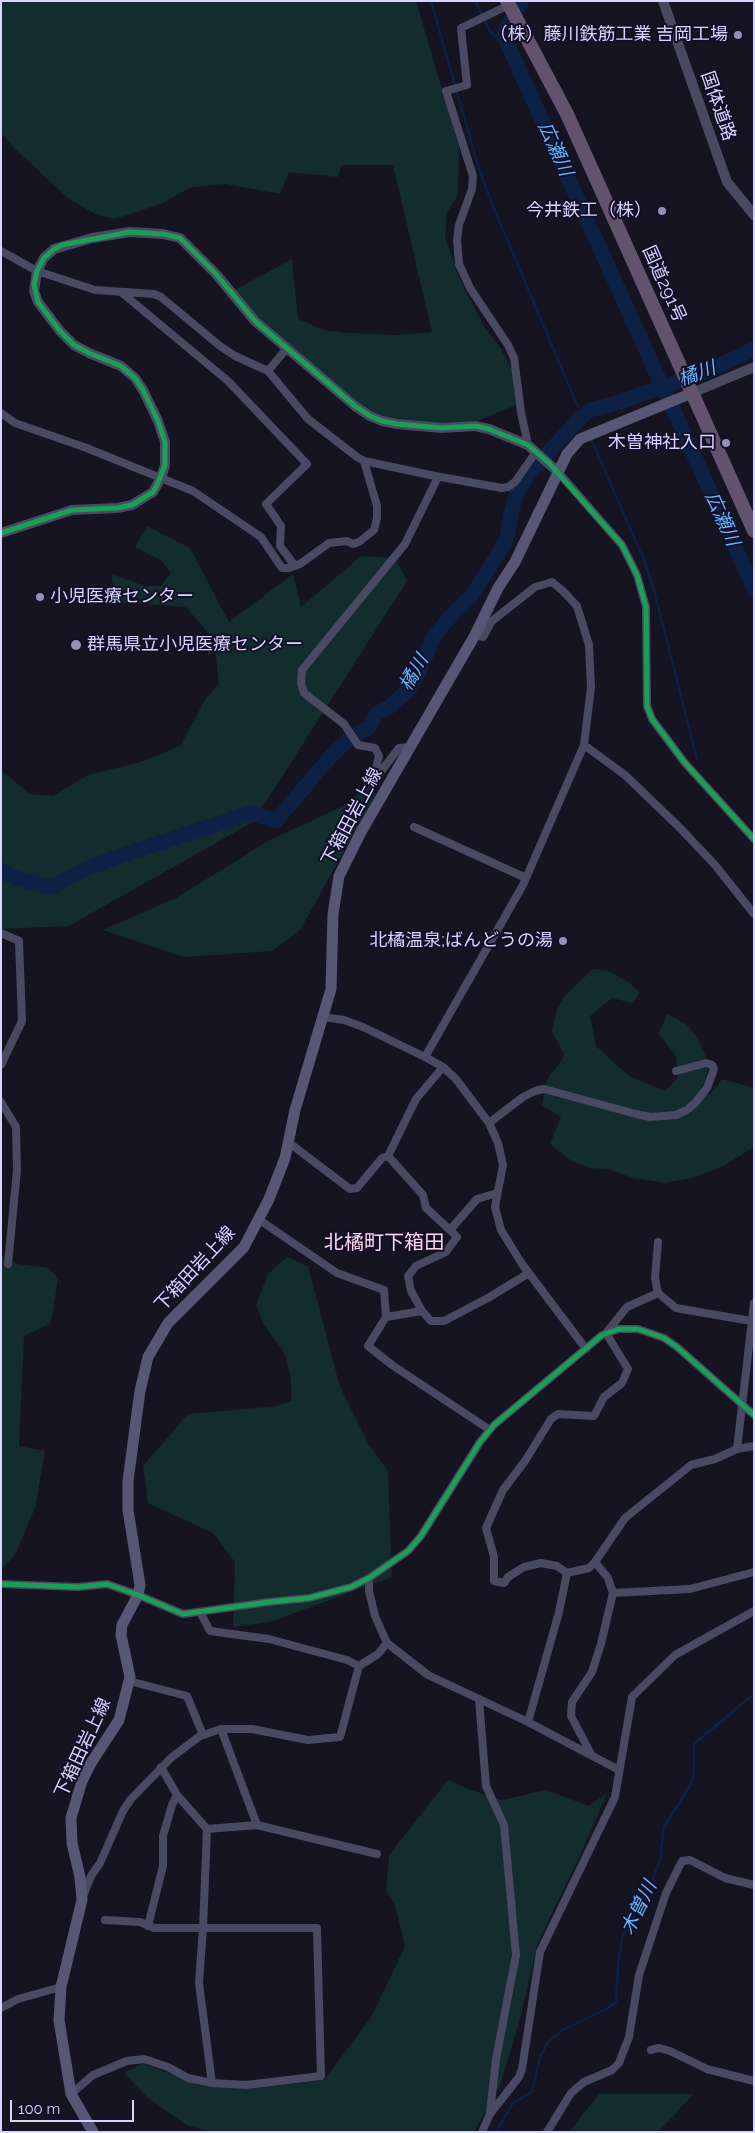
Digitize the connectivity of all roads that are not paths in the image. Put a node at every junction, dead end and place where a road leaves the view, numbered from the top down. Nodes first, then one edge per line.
1 (663, 1) edge
2 (511, 9) edge
3 (754, 215) edge
4 (1, 251) edge
5 (36, 271) junction
6 (121, 292) junction
7 (287, 348) junction
8 (754, 367) edge
9 (268, 371) junction
10 (690, 388) junction
11 (1, 413) edge
12 (534, 450) junction
13 (364, 461) junction
14 (558, 472) junction
15 (438, 477) junction
16 (161, 478) junction
17 (754, 531) edge
18 (1, 533) edge
19 (296, 566) junction
20 (475, 635) junction
21 (584, 745) junction
22 (410, 747) junction
23 (414, 827) dead end
24 (754, 839) edge
25 (526, 878) junction
26 (754, 914) edge
27 (1, 934) edge
28 (323, 1017) junction
29 (425, 1057) junction
30 (1, 1065) edge
31 (443, 1066) junction
32 (676, 1071) dead end
33 (2, 1105) edge
34 (489, 1123) junction
35 (288, 1142) junction
36 (388, 1156) junction
37 (497, 1193) junction
38 (261, 1221) dead end
39 (450, 1230) junction
40 (658, 1242) dead end
41 (8, 1264) dead end
42 (529, 1273) junction
43 (658, 1293) junction
44 (754, 1303) edge
45 (422, 1311) junction
46 (386, 1317) junction
47 (751, 1321) junction
48 (606, 1333) junction
49 (586, 1349) junction
50 (742, 1406) junction
51 (754, 1415) edge
52 (490, 1430) junction
53 (754, 1446) edge
54 (737, 1449) junction
55 (595, 1562) junction
56 (754, 1572) edge
57 (567, 1573) junction
58 (369, 1578) junction
59 (1, 1584) edge
60 (613, 1593) junction
61 (138, 1595) junction
62 (754, 1611) edge
63 (200, 1612) junction
64 (387, 1643) junction
65 (360, 1666) junction
66 (129, 1681) junction
67 (480, 1700) junction
68 (528, 1722) junction
69 (221, 1729) junction
70 (203, 1735) junction
71 (591, 1754) junction
72 (160, 1767) junction
73 (619, 1770) junction
74 (177, 1795) junction
75 (257, 1824) junction
76 (207, 1828) junction
77 (377, 1854) dead end
78 (754, 1885) edge
79 (82, 1900) junction
80 (105, 1920) dead end
81 (148, 1926) junction
82 (203, 1928) junction
83 (61, 1986) junction
84 (1, 2008) edge
85 (651, 2050) dead end
86 (754, 2082) edge
87 (212, 2083) junction
88 (71, 2094) junction
89 (490, 2114) junction
90 (93, 2132) edge
91 (482, 2132) edge
92 (547, 2132) edge

1 - 3 street, 国体道路
2 - 10 highway, 国道291号
2 - 12 street
4 - 5 street
5 - 6 street
5 - 7 street
5 - 16 street
6 - 9 street
6 - 19 street
7 - 9 street
7 - 12 street
8 - 10 street
9 - 13 street
10 - 14 main road, 下箱田岩上線
10 - 17 highway, 国道291号
11 - 16 street
12 - 14 street
12 - 15 street
13 - 15 street
13 - 19 street
14 - 20 main road, 下箱田岩上線
14 - 24 street
15 - 22 street
16 - 18 street
16 - 19 street
20 - 21 street
20 - 22 main road, 下箱田岩上線
21 - 25 street
21 - 26 street
22 - 28 main road, 下箱田岩上線
23 - 25 street
25 - 29 street
27 - 30 street
28 - 29 street
28 - 35 main road, 下箱田岩上線
29 - 31 street
31 - 34 street
31 - 36 street
32 - 34 street
33 - 41 street
34 - 37 street
35 - 36 street
35 - 61 main road, 下箱田岩上線
36 - 39 street
37 - 39 street
37 - 42 street
38 - 46 street
39 - 45 street
40 - 43 street
42 - 45 street
42 - 49 street
43 - 47 street
43 - 48 street
44 - 47 street
45 - 46 street
46 - 52 street
47 - 50 street
48 - 49 street
48 - 50 street
48 - 57 street
49 - 52 street
50 - 51 street
50 - 54 street
52 - 58 street
53 - 54 street
54 - 55 street
55 - 57 street
55 - 60 street
56 - 60 street
57 - 68 street
58 - 63 street
58 - 64 street
59 - 61 street
60 - 71 street
61 - 63 street
61 - 66 main road, 下箱田岩上線
62 - 73 street
63 - 65 street
64 - 65 street
64 - 67 street
65 - 69 street
66 - 70 street
66 - 79 main road, 下箱田岩上線
67 - 68 street
67 - 89 street
68 - 71 street
69 - 70 street
69 - 75 street
70 - 72 street
71 - 73 street
72 - 74 street
72 - 79 street
73 - 89 street
74 - 76 street
74 - 81 street
75 - 76 street
75 - 77 street
76 - 82 street
78 - 92 street
79 - 83 main road, 下箱田岩上線
80 - 81 street
81 - 82 street
82 - 87 street
82 - 87 street
83 - 84 street
83 - 88 main road, 下箱田岩上線
85 - 86 street
87 - 88 street
88 - 90 main road, 下箱田岩上線
89 - 91 street

